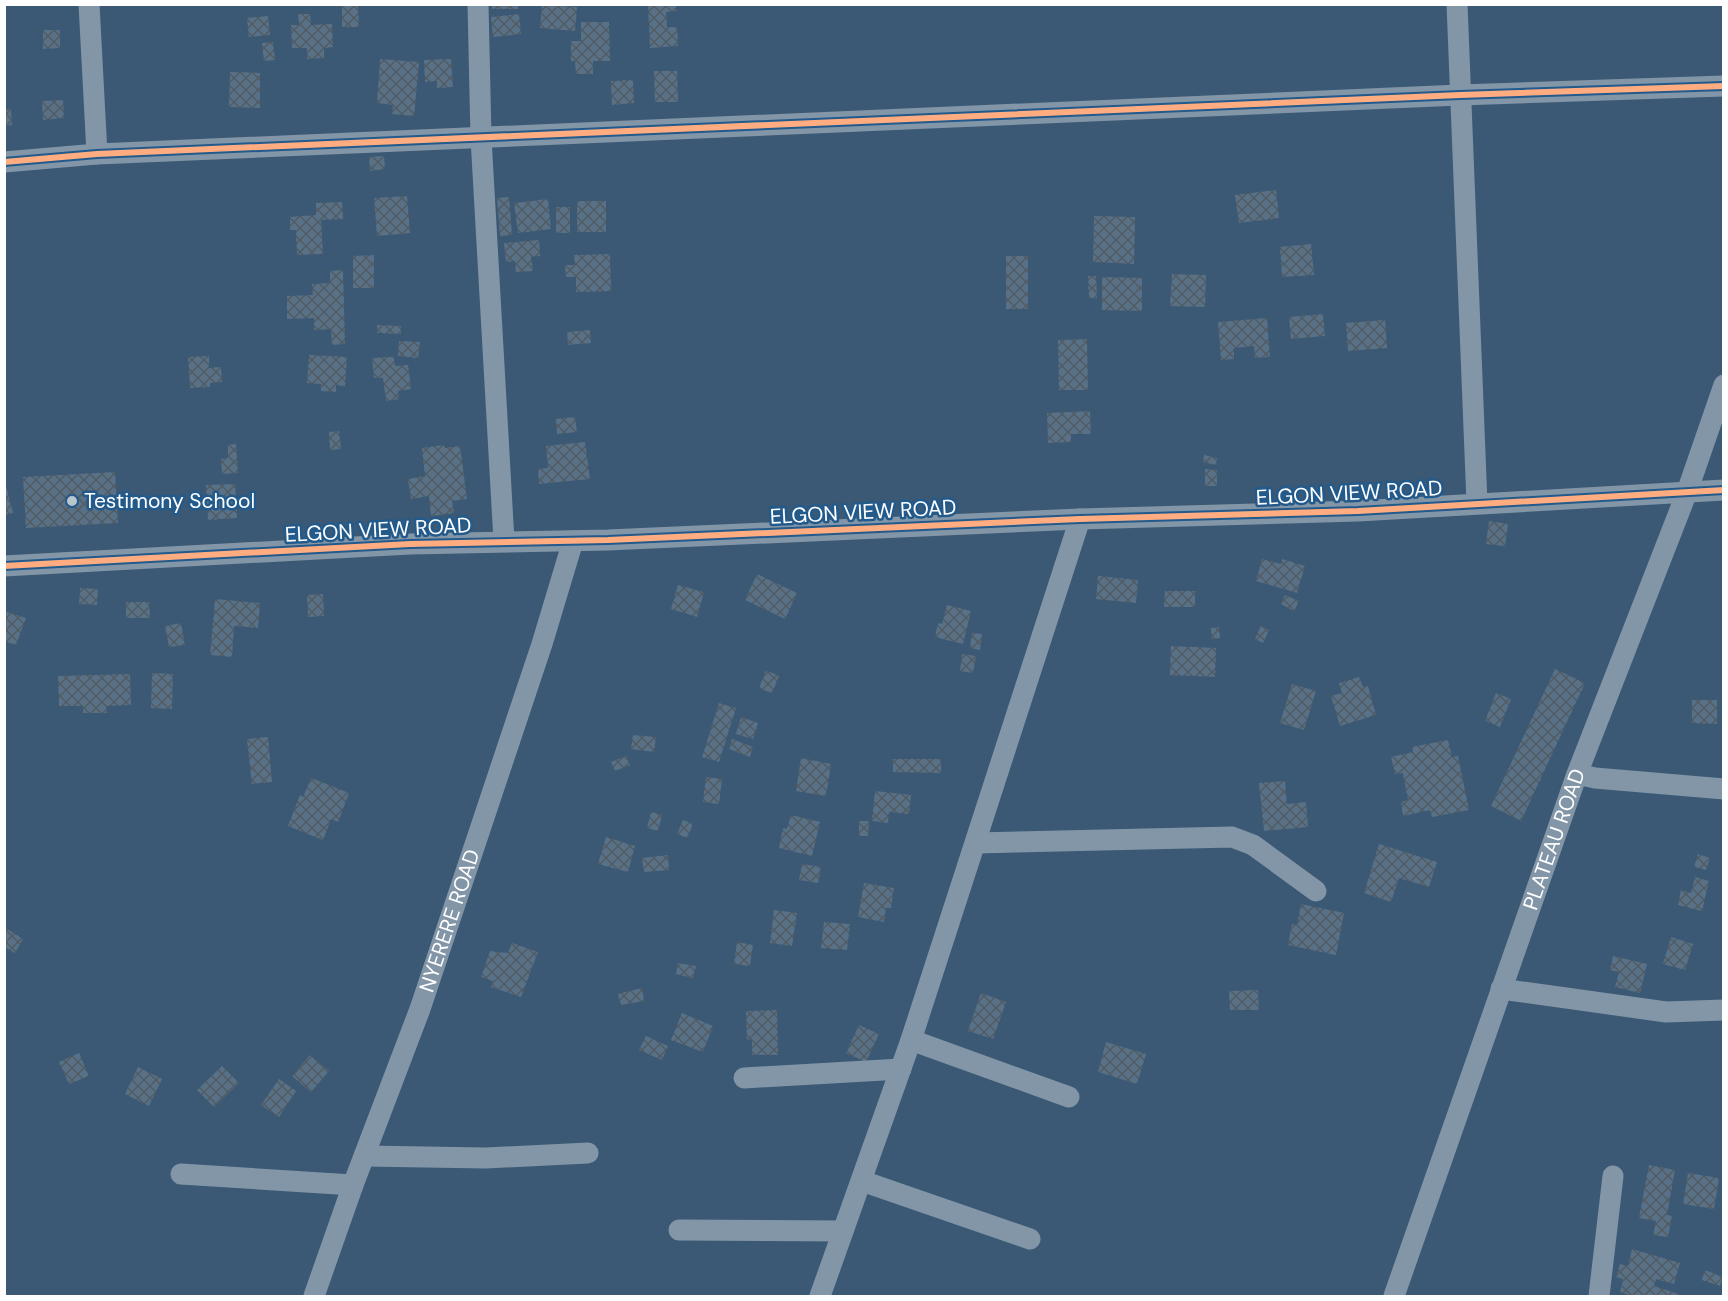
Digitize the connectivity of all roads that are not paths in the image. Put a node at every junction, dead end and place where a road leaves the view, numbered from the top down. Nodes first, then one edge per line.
1 (89, 4) edge
2 (478, 4) edge
3 (1457, 4) edge
4 (1724, 86) edge
5 (1460, 95) junction
6 (481, 138) junction
7 (97, 154) junction
8 (4, 162) edge
9 (1724, 385) edge
10 (1724, 490) edge
11 (1687, 492) junction
12 (1477, 503) junction
13 (1080, 519) junction
14 (504, 541) junction
15 (573, 541) junction
16 (4, 566) edge
17 (1577, 774) junction
18 (1724, 789) edge
19 (976, 843) junction
20 (1316, 891) dead end
21 (1501, 989) junction
22 (1724, 1010) edge
23 (911, 1040) junction
24 (901, 1069) junction
25 (744, 1078) dead end
26 (1069, 1097) dead end
27 (588, 1153) dead end
28 (364, 1156) junction
29 (181, 1174) dead end
30 (1613, 1176) dead end
31 (862, 1181) junction
32 (353, 1185) junction
33 (678, 1230) dead end
34 (843, 1231) junction
35 (1030, 1239) dead end
36 (314, 1296) edge
37 (820, 1296) edge
38 (1394, 1296) edge
39 (1599, 1296) edge

1 - 7 street
2 - 6 street
3 - 5 street
4 - 5 street
5 - 6 street
5 - 12 street
6 - 7 street
6 - 14 street
7 - 8 street
9 - 11 street, PLATEAU ROAD
10 - 11 street, ELGON VIEW ROAD
11 - 12 street, ELGON VIEW ROAD
11 - 17 street, PLATEAU ROAD
12 - 13 street, ELGON VIEW ROAD
13 - 15 street, ELGON VIEW ROAD
13 - 19 street
14 - 15 street, ELGON VIEW ROAD
14 - 16 street, ELGON VIEW ROAD
15 - 28 street, NYERERE ROAD
17 - 18 street
17 - 21 street, PLATEAU ROAD
19 - 20 street
19 - 23 street
21 - 22 street
21 - 38 street, PLATEAU ROAD
23 - 24 street
23 - 26 street
24 - 25 street
24 - 31 street
27 - 28 street
28 - 32 street, NYERERE ROAD
29 - 32 street
30 - 39 street
31 - 34 street
31 - 35 street
32 - 36 street, NYERERE ROAD
33 - 34 street
34 - 37 street

